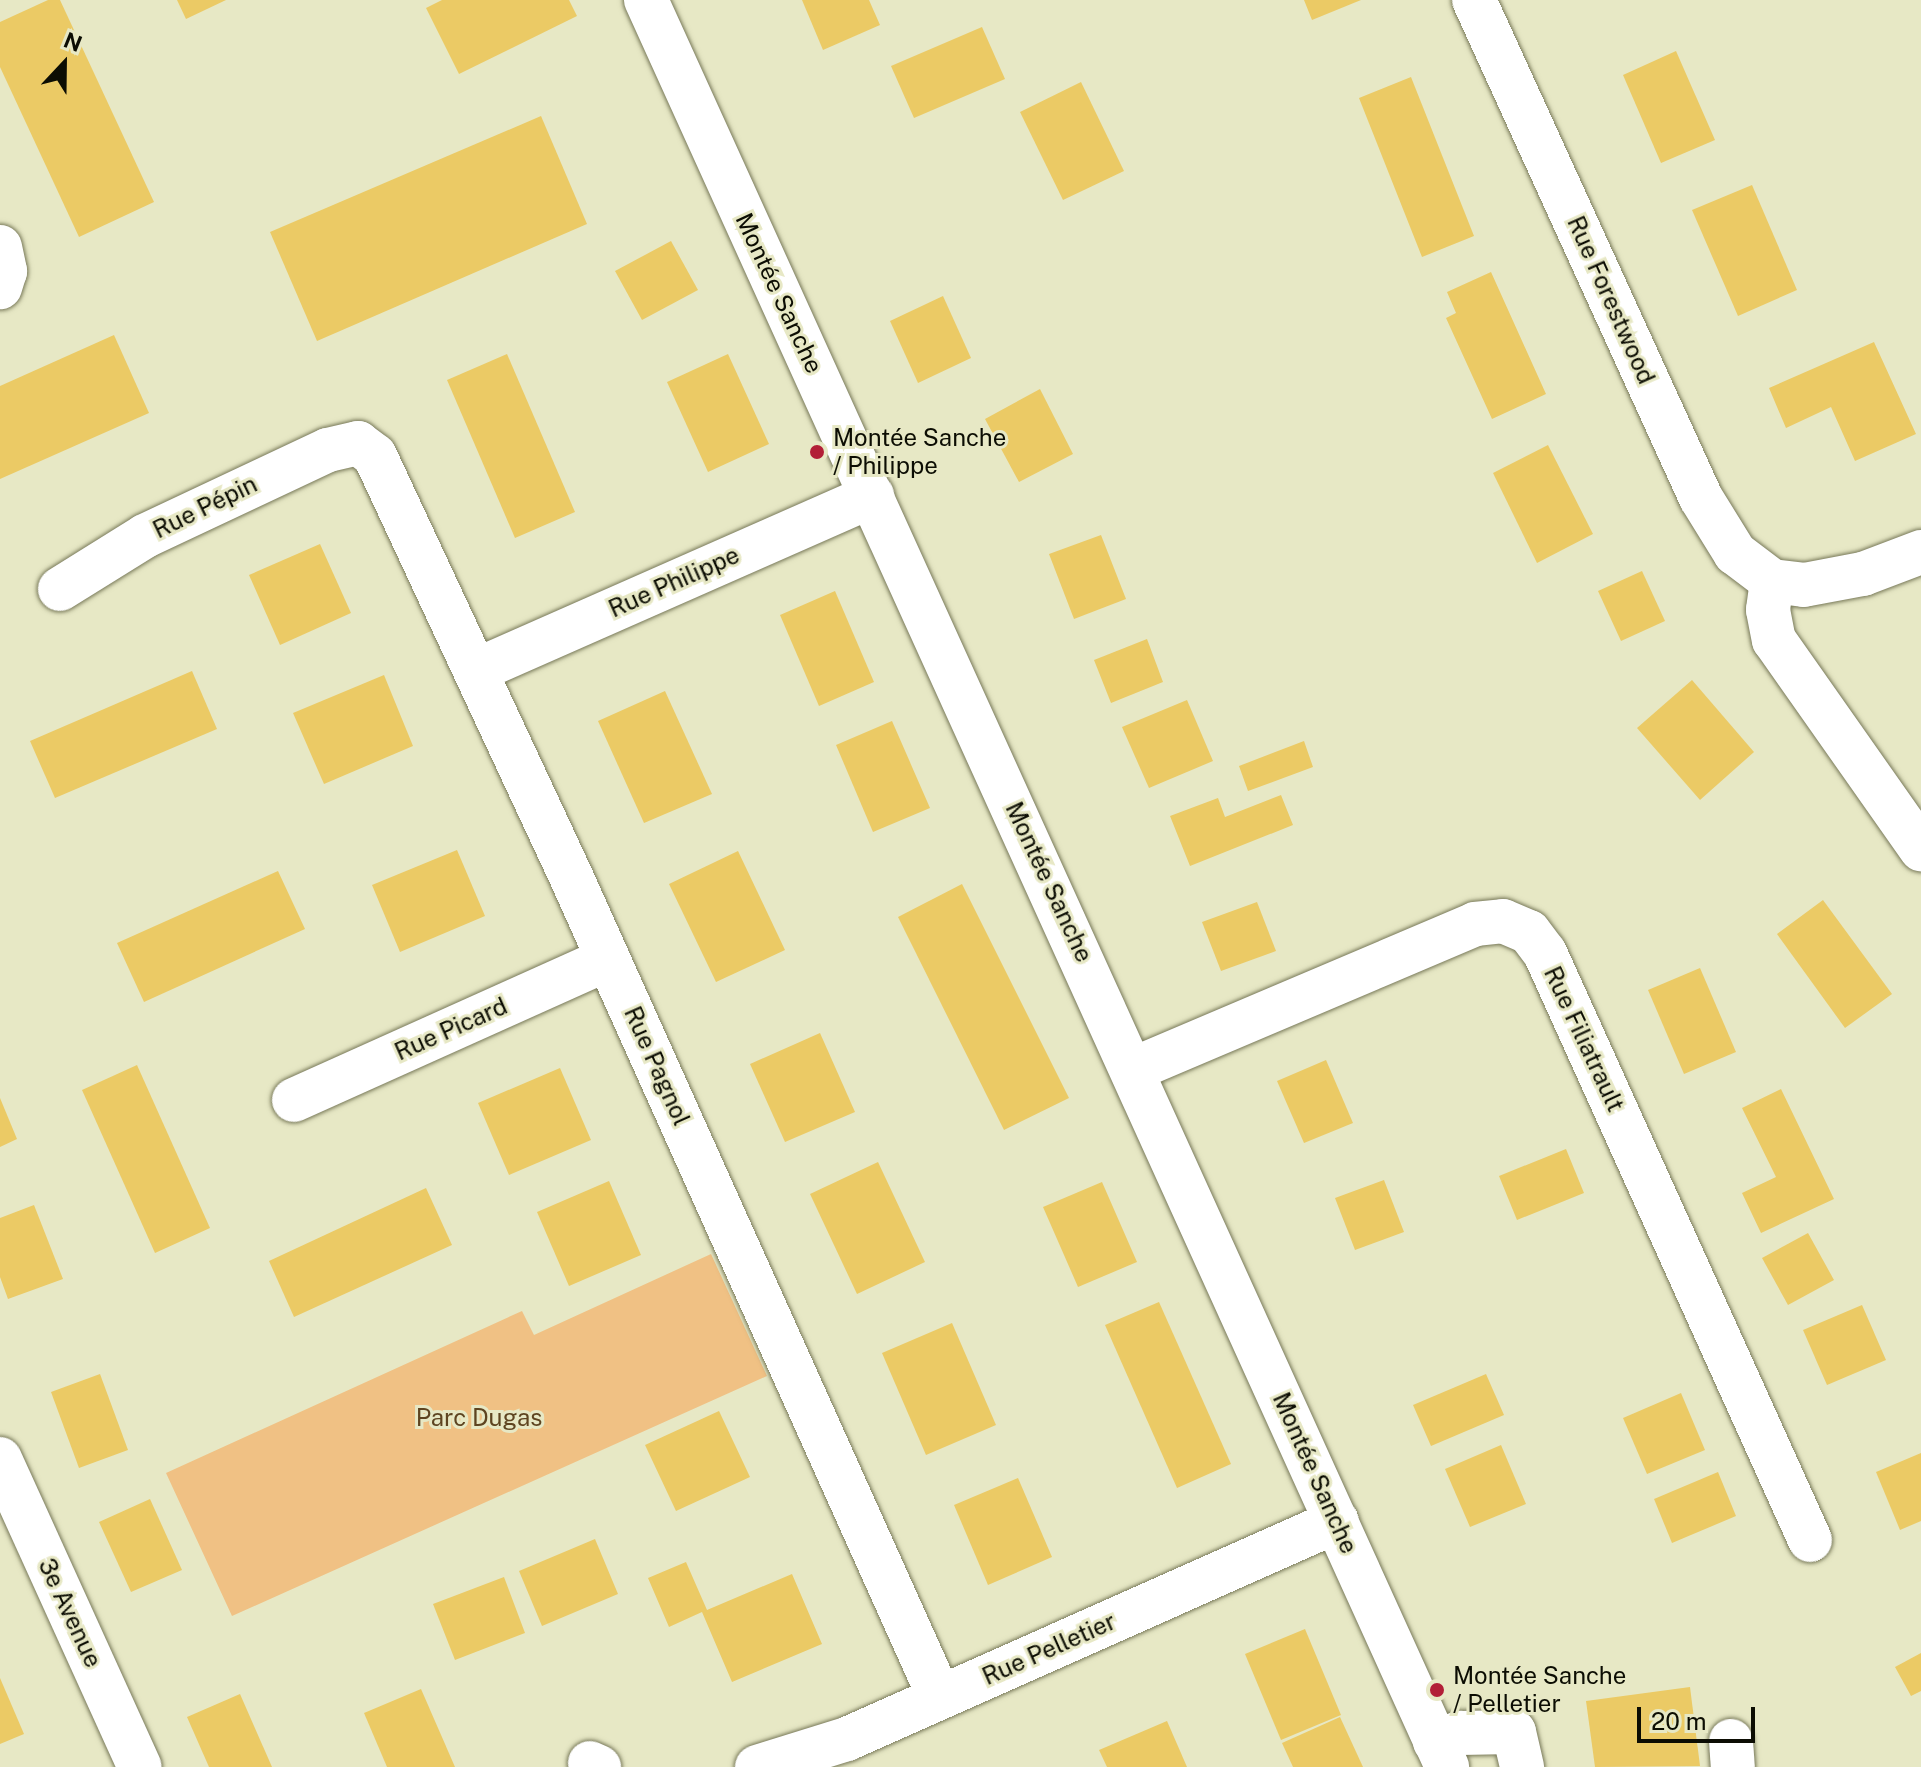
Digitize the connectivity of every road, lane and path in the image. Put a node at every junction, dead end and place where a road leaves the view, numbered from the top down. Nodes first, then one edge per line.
1 (646, 0) edge
2 (1474, 0) edge
3 (0, 247) edge
4 (0, 287) edge
5 (358, 443) joint
6 (872, 496) junction
7 (1921, 552) edge
8 (1772, 581) junction
9 (60, 589) dead end
10 (477, 670) junction
11 (1921, 849) edge
12 (608, 959) junction
13 (1134, 1069) junction
14 (294, 1100) dead end
15 (0, 1459) edge
16 (1337, 1521) junction
17 (1810, 1540) dead end
18 (940, 1698) junction
19 (1441, 1755) edge
20 (140, 1767) edge
21 (757, 1767) edge
22 (1522, 1767) edge

1 - 6 street, Montée Sanche
2 - 8 street, Rue Forestwood
3 - 4 street
5 - 9 street, Rue Pépin
5 - 10 street, Rue Pagnol
6 - 10 street, Rue Philippe
6 - 13 street, Montée Sanche
7 - 8 street
8 - 11 street
10 - 12 street, Rue Pagnol
12 - 14 street, Rue Picard
12 - 18 street, Rue Pagnol
13 - 16 street, Montée Sanche
13 - 17 street, Rue Filiatrault
15 - 20 street, 3e Avenue
16 - 18 street, Rue Pelletier
16 - 19 street, Montée Sanche
18 - 21 street, Rue Pelletier
19 - 22 street

